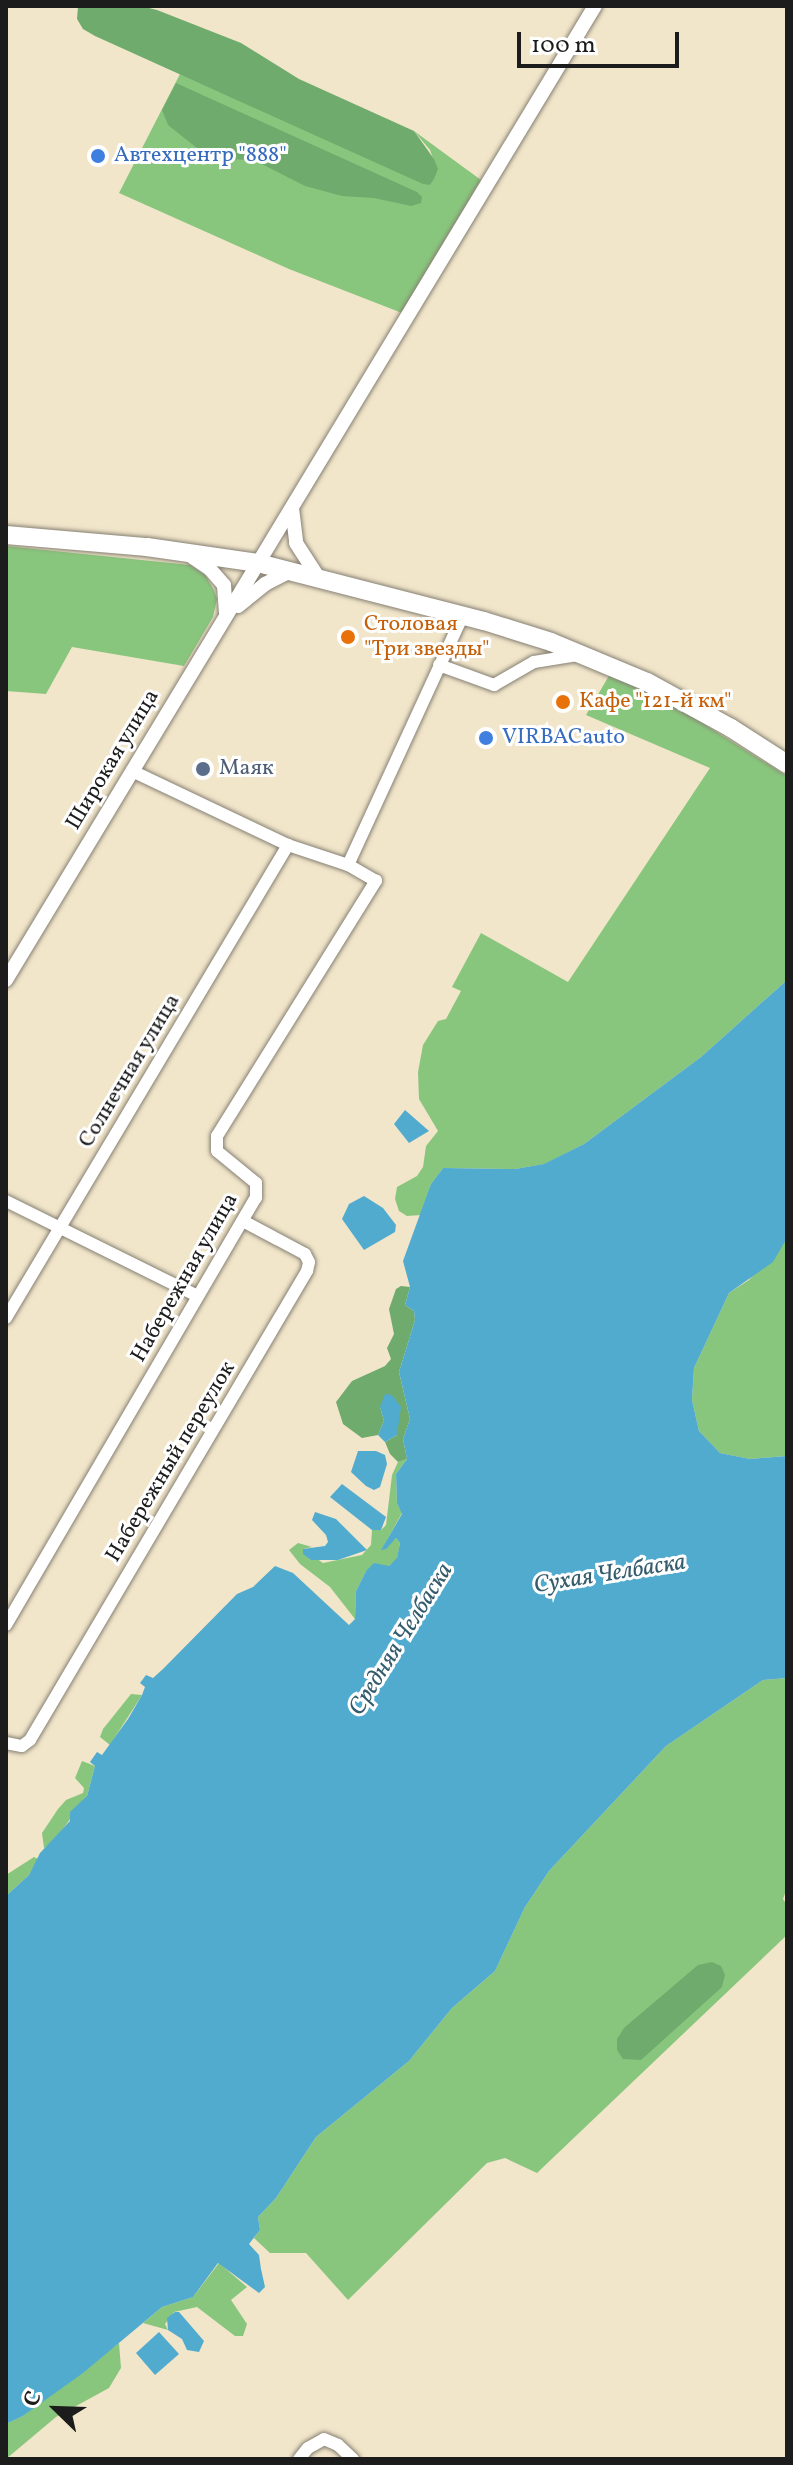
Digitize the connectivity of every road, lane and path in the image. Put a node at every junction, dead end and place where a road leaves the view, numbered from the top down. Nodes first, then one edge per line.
1 (595, 6) edge
2 (292, 507) junction
3 (6, 535) edge
4 (186, 552) junction
5 (258, 563) junction
6 (291, 571) junction
7 (318, 577) junction
8 (463, 615) junction
9 (226, 617) junction
10 (585, 655) junction
11 (439, 665) junction
12 (787, 764) edge
13 (132, 771) junction
14 (288, 845) junction
15 (348, 865) junction
16 (6, 980) edge
17 (6, 1201) edge
18 (243, 1221) junction
19 (59, 1229) junction
20 (197, 1296) junction
21 (6, 1318) edge
22 (6, 1625) edge
23 (6, 1744) edge
24 (299, 2459) edge
25 (353, 2459) edge

1 - 2 street, Широкая улица
2 - 5 street, Широкая улица
2 - 7 street
3 - 4 main road
4 - 5 main road
4 - 9 street
5 - 6 main road
5 - 9 street, Широкая улица
6 - 7 main road
6 - 9 street
7 - 8 main road
8 - 10 main road
8 - 11 street
9 - 13 street, Широкая улица
10 - 11 street
10 - 12 main road
11 - 15 street
13 - 14 street
13 - 16 street, Широкая улица
14 - 15 street
14 - 19 street, Солнечная улица
15 - 18 street, Набережная улица
17 - 19 street
18 - 20 street, Набережная улица
18 - 23 street, Набережный переулок
19 - 20 street
19 - 21 street, Солнечная улица
20 - 22 street, Набережная улица
24 - 25 street

